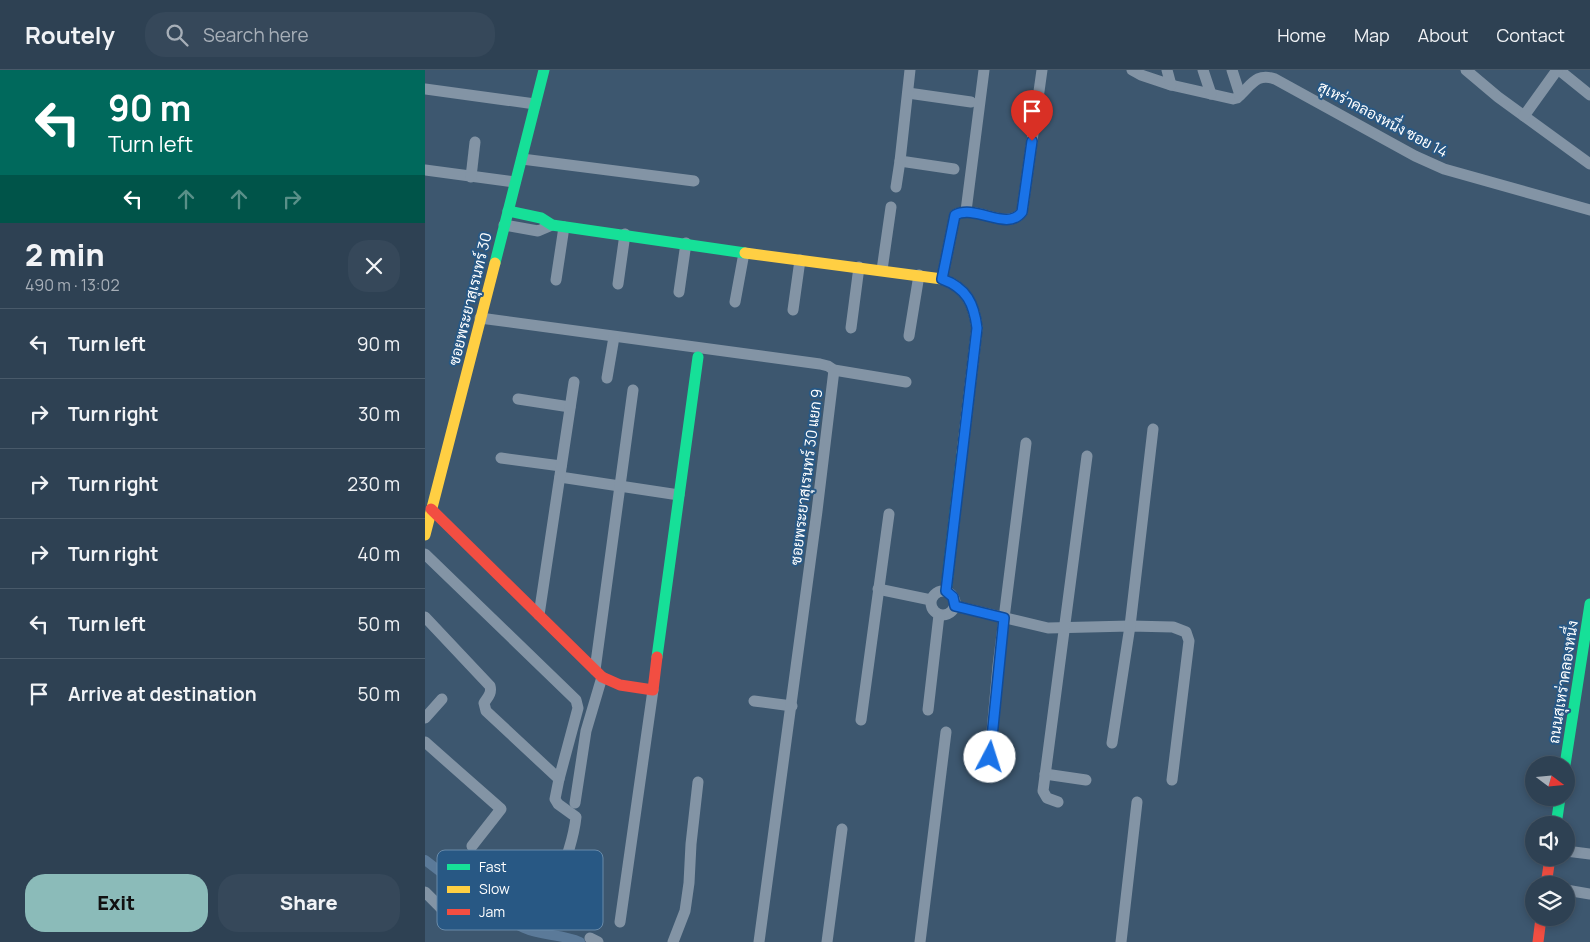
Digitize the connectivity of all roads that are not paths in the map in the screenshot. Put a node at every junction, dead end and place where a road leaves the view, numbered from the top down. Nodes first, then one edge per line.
1 (544, 70) edge
2 (910, 70) edge
3 (984, 70) edge
4 (1042, 70) edge
5 (1132, 70) edge
6 (1167, 70) edge
7 (1203, 70) edge
8 (1231, 70) edge
9 (1558, 70) edge
10 (1472, 72) edge
11 (1171, 85) junction
12 (425, 89) edge
13 (908, 93) junction
14 (1211, 94) junction
15 (1240, 95) junction
16 (1590, 95) edge
17 (971, 102) dead end
18 (535, 104) junction
19 (1524, 116) junction
20 (475, 142) dead end
21 (522, 158) junction
22 (900, 161) junction
23 (1590, 164) edge
24 (954, 169) dead end
25 (425, 170) edge
26 (471, 177) junction
27 (694, 181) dead end
28 (515, 182) junction
29 (896, 187) dead end
30 (891, 207) dead end
31 (1590, 210) edge
32 (508, 211) junction
33 (966, 211) junction
34 (505, 225) junction
35 (558, 226) junction
36 (625, 234) junction
37 (686, 243) junction
38 (744, 252) junction
39 (800, 260) junction
40 (859, 267) junction
41 (882, 270) junction
42 (919, 275) junction
43 (942, 279) junction
44 (556, 280) dead end
45 (618, 284) dead end
46 (679, 292) dead end
47 (735, 302) dead end
48 (793, 310) dead end
49 (480, 318) junction
50 (851, 328) dead end
51 (909, 336) dead end
52 (614, 337) junction
53 (698, 357) dead end
54 (834, 370) junction
55 (607, 378) dead end
56 (574, 382) dead end
57 (906, 382) dead end
58 (633, 390) dead end
59 (518, 399) dead end
60 (570, 408) junction
61 (1153, 429) dead end
62 (1026, 443) dead end
63 (1087, 456) dead end
64 (501, 458) dead end
65 (561, 471) junction
66 (619, 487) junction
67 (679, 494) junction
68 (431, 509) junction
69 (889, 514) dead end
70 (425, 535) edge
71 (425, 554) edge
72 (878, 589) junction
73 (946, 591) junction
74 (931, 600) junction
75 (1590, 604) edge
76 (955, 606) junction
77 (539, 615) junction
78 (939, 615) junction
79 (425, 617) edge
80 (1004, 618) junction
81 (1130, 626) junction
82 (1064, 629) junction
83 (598, 673) junction
84 (653, 690) junction
85 (442, 699) dead end
86 (754, 702) dead end
87 (792, 706) junction
88 (927, 710) dead end
89 (425, 718) edge
90 (861, 720) dead end
91 (947, 732) dead end
92 (425, 742) edge
93 (1112, 743) dead end
94 (1566, 756) edge
95 (1045, 774) junction
96 (988, 776) dead end
97 (559, 779) junction
98 (1086, 780) dead end
99 (1172, 780) dead end
100 (699, 782) dead end
101 (1058, 802) dead end
102 (1137, 802) dead end
103 (575, 803) dead end
104 (842, 829) dead end
105 (472, 846) dead end
106 (568, 850) edge
107 (1575, 852) edge
108 (1590, 854) edge
109 (425, 892) edge
110 (1575, 892) edge
111 (1590, 894) edge
112 (437, 904) edge
113 (620, 922) dead end
114 (1540, 926) edge
115 (673, 942) edge
116 (759, 942) edge
117 (827, 942) edge
118 (921, 942) edge
119 (1121, 942) edge
120 (1537, 942) edge

1 - 18 street, ซอยพระยาสุเรนทร์ 30
2 - 13 street
3 - 33 street
4 - 33 street
5 - 11 street
6 - 11 street
7 - 14 street
8 - 15 street
9 - 16 street
9 - 19 street
10 - 19 street
11 - 14 street
12 - 18 street
13 - 17 street
13 - 22 street
14 - 15 street
15 - 31 street, สุเหร่าคลองหนึ่ง ซอย 14
18 - 21 street, ซอยพระยาสุเรนทร์ 30
19 - 23 street
20 - 26 street
21 - 27 street
21 - 28 street, ซอยพระยาสุเรนทร์ 30
22 - 24 street
22 - 29 street
25 - 26 street
26 - 28 street
28 - 32 street, ซอยพระยาสุเรนทร์ 30
30 - 41 street
32 - 34 street, ซอยพระยาสุเรนทร์ 30
32 - 35 street
33 - 43 street
34 - 35 street
34 - 49 street, ซอยพระยาสุเรนทร์ 30
35 - 36 street
35 - 44 street
36 - 37 street
36 - 45 street
37 - 38 street
37 - 46 street
38 - 39 street
38 - 47 street
39 - 40 street
39 - 48 street
40 - 41 street
40 - 50 street
41 - 42 street
42 - 43 street
42 - 51 street
43 - 73 street
49 - 52 street, ซอยพระยาสุเรนทร์ 30 แยก 9
49 - 68 street, ซอยพระยาสุเรนทร์ 30
52 - 54 street, ซอยพระยาสุเรนทร์ 30 แยก 9
52 - 55 street
53 - 67 street
54 - 57 street
54 - 87 street, ซอยพระยาสุเรนทร์ 30 แยก 9
56 - 60 street
58 - 66 street
59 - 60 street
60 - 65 street
61 - 81 street
62 - 80 street
63 - 82 street
64 - 65 street
65 - 66 street
65 - 77 street
66 - 67 street
66 - 83 street
67 - 84 street
68 - 70 street, ซอยพระยาสุเรนทร์ 30
68 - 77 street
69 - 72 street
71 - 97 street
72 - 74 street
72 - 90 street
73 - 74 street
73 - 76 street
74 - 78 street
75 - 94 street, ถนนสุเหร่าคลองหนึ่ง
76 - 78 street
76 - 80 street
77 - 83 street
78 - 88 street
79 - 97 street
80 - 82 street
80 - 96 street
81 - 82 street
81 - 93 street
81 - 99 street
82 - 95 street
83 - 84 street
83 - 103 street
84 - 113 street
85 - 89 street
86 - 87 street
87 - 116 street, ซอยพระยาสุเรนทร์ 30 แยก 9
91 - 118 street
92 - 105 street
95 - 98 street
95 - 101 street
97 - 106 street
100 - 115 street
102 - 119 street
104 - 117 street
107 - 108 street
109 - 112 street
110 - 111 street
114 - 120 street

